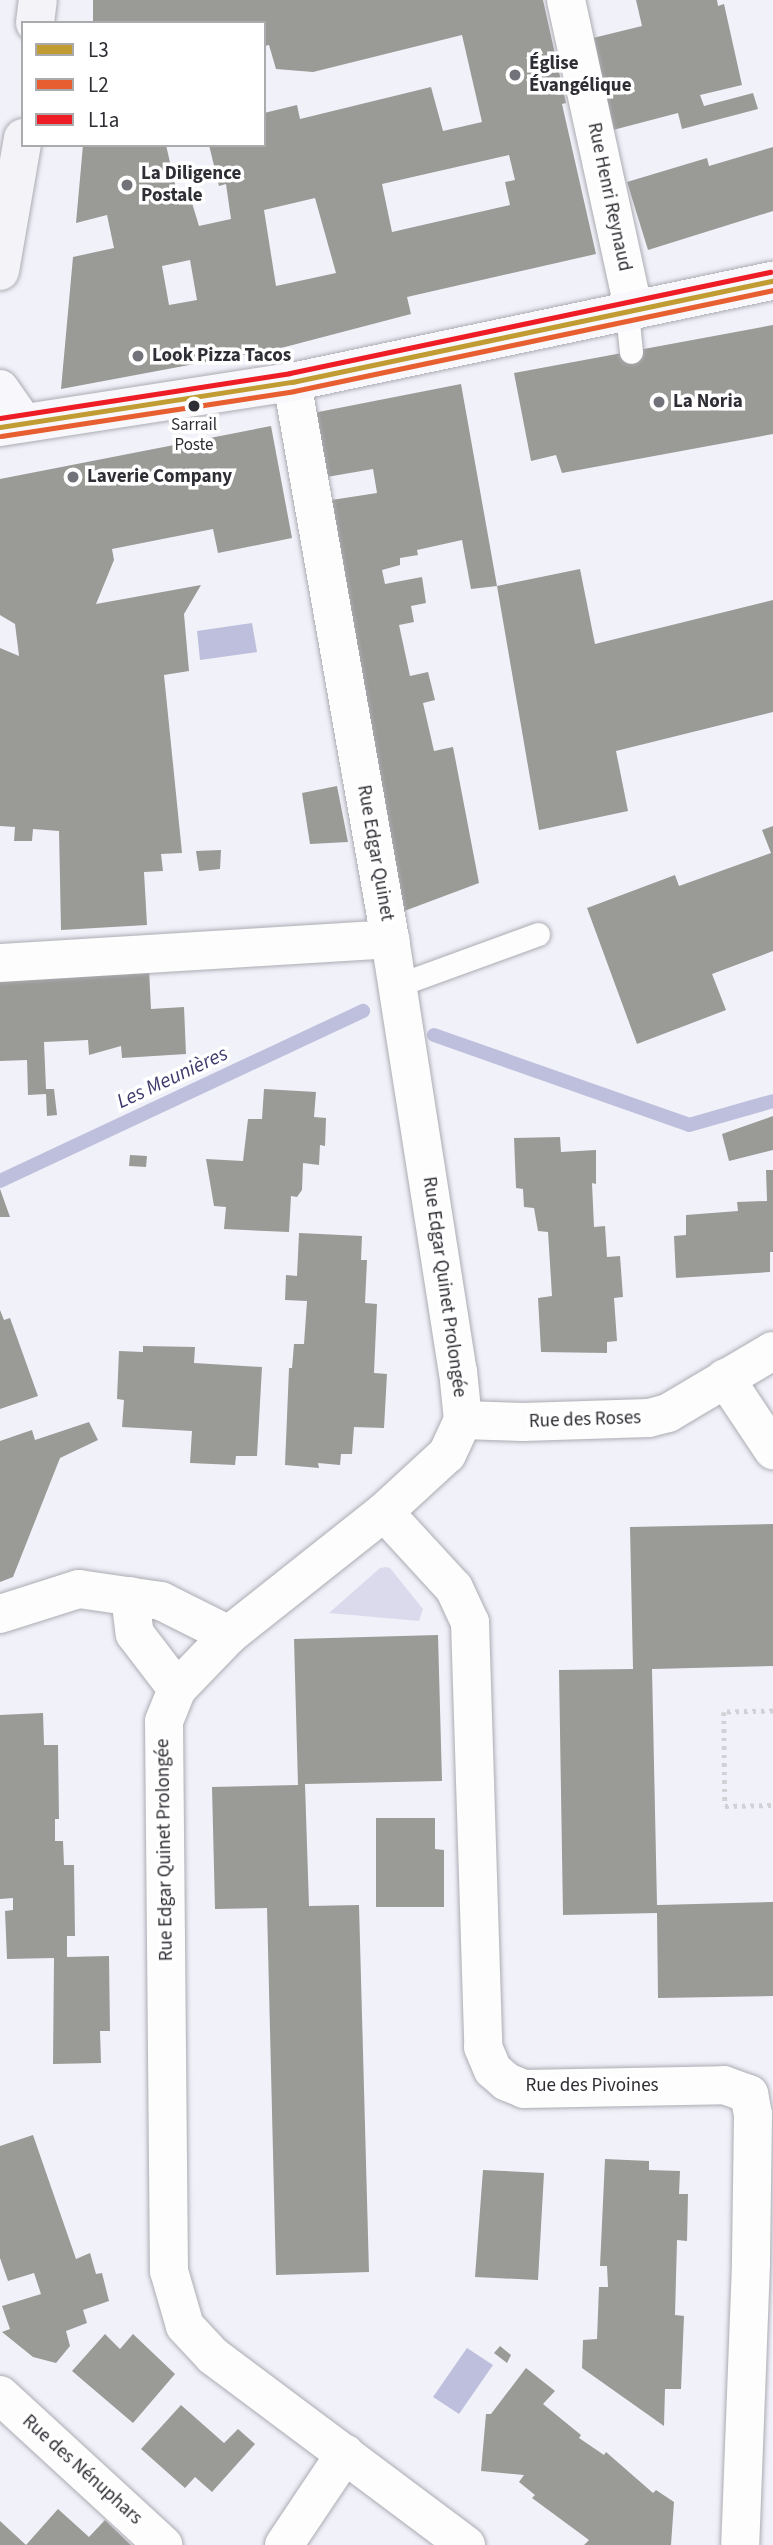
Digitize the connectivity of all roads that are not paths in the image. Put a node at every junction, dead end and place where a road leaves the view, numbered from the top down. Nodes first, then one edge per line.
1 (38, 0) edge
2 (566, 0) edge
3 (35, 21) edge
4 (21, 147) edge
5 (0, 271) edge
6 (773, 281) edge
7 (630, 311) junction
8 (632, 352) dead end
9 (292, 382) junction
10 (0, 389) edge
11 (11, 425) edge
12 (538, 934) dead end
13 (390, 939) junction
14 (0, 962) edge
15 (398, 985) junction
16 (773, 1351) edge
17 (725, 1378) junction
18 (463, 1420) junction
19 (773, 1450) edge
20 (384, 1512) junction
21 (130, 1596) junction
22 (0, 1614) edge
23 (229, 1636) junction
24 (177, 1689) junction
25 (762, 2264) edge
26 (0, 2395) edge
27 (345, 2454) junction
28 (163, 2545) edge
29 (284, 2545) edge
30 (466, 2545) edge
31 (740, 2545) edge

1 - 3 main road
2 - 7 street, Rue Henri Reynaud
4 - 5 main road
6 - 7 main road
7 - 8 lane
7 - 9 main road
9 - 11 main road
9 - 13 street, Rue Edgar Quinet
10 - 11 main road
12 - 15 lane
13 - 14 street, Rue Edgar Quinet
13 - 15 street, Rue Edgar Quinet Prolongée
15 - 18 street, Rue Edgar Quinet Prolongée
16 - 17 street, Rue des Roses
17 - 18 street, Rue des Roses
17 - 19 street
18 - 20 street, Rue Edgar Quinet Prolongée
20 - 23 street, Rue Edgar Quinet Prolongée
20 - 25 street, Rue des Pivoines
21 - 22 street
21 - 23 street
21 - 24 street
23 - 24 street, Rue Edgar Quinet Prolongée
24 - 27 street, Rue Edgar Quinet Prolongée
25 - 31 street, Rue des Pivoines
26 - 28 street, Rue des Nénuphars
27 - 29 street
27 - 30 street

